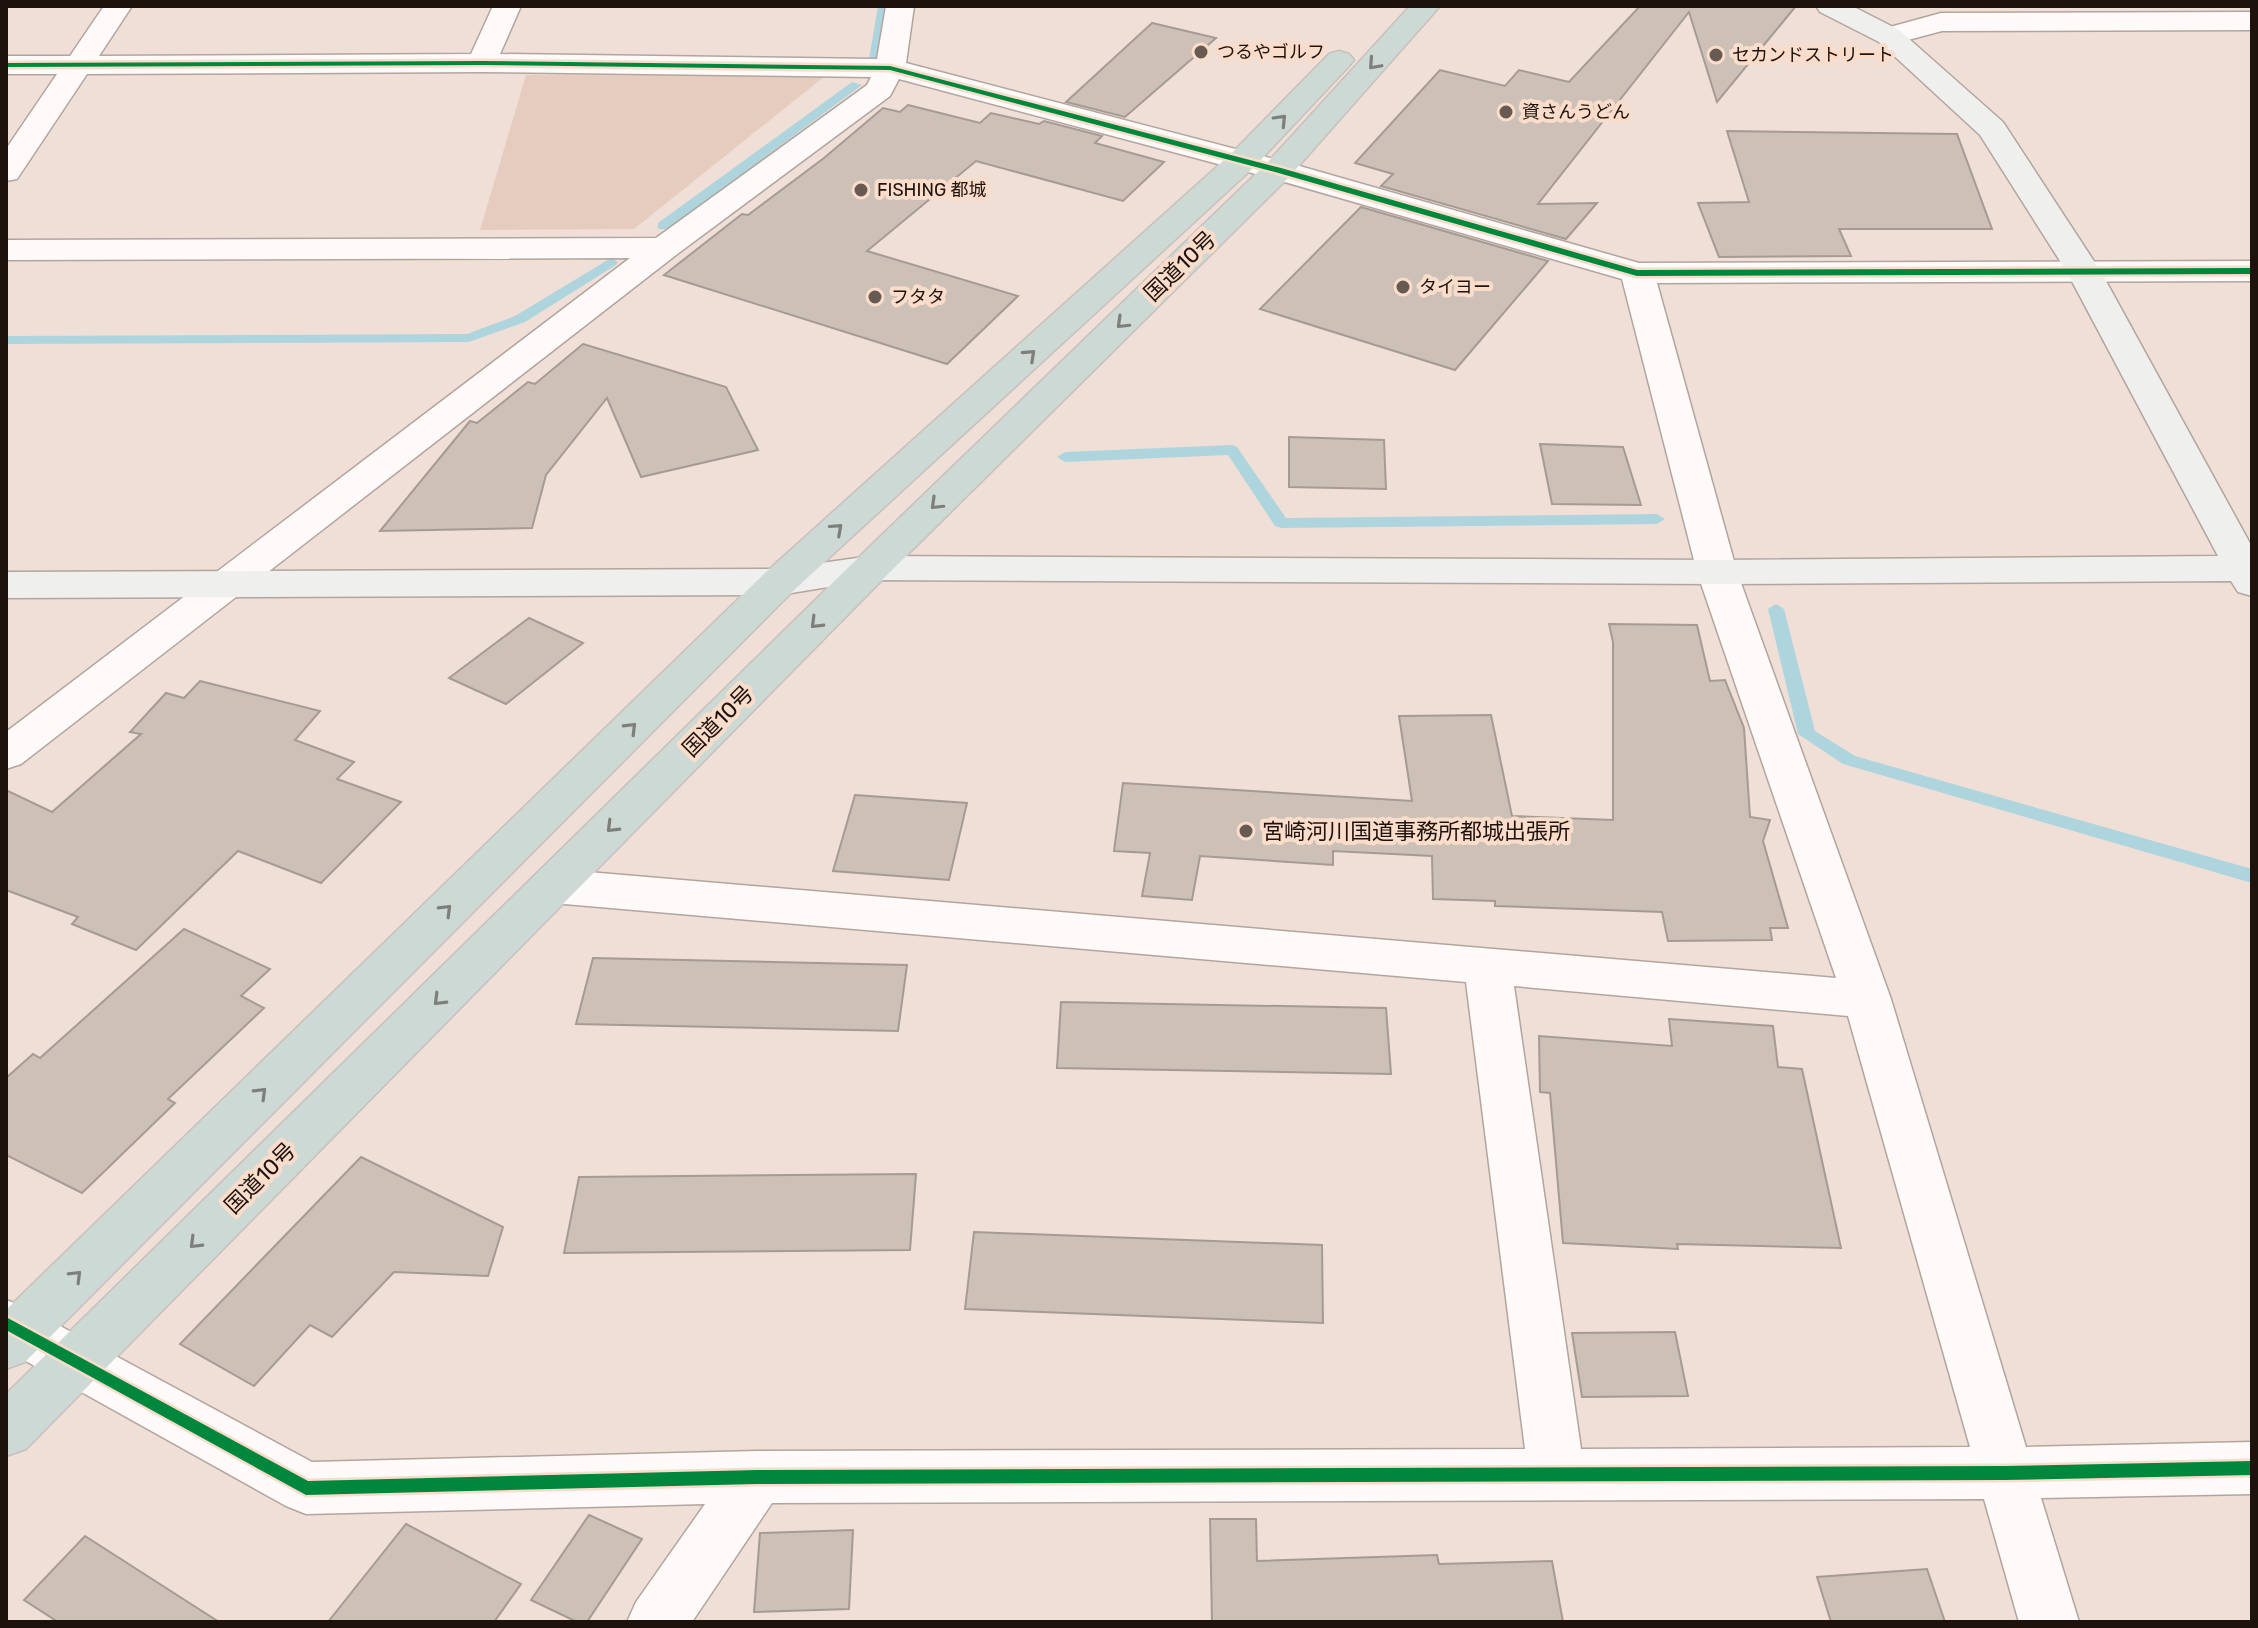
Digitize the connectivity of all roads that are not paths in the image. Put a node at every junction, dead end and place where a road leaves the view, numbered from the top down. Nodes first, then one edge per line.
1 (118, 6) edge
2 (507, 6) edge
3 (900, 6) edge
4 (1390, 6) edge
5 (1426, 6) edge
6 (1830, 6) edge
7 (1936, 14) edge
8 (2252, 21) edge
9 (1889, 36) junction
10 (482, 63) junction
11 (6, 65) edge
12 (79, 65) junction
13 (890, 68) junction
14 (1242, 161) junction
15 (1278, 170) junction
16 (6, 172) edge
17 (664, 248) junction
18 (6, 250) edge
19 (2252, 271) edge
20 (2084, 272) junction
21 (1637, 273) junction
22 (871, 568) junction
23 (1717, 572) junction
24 (2249, 573) edge
25 (779, 582) junction
26 (227, 584) junction
27 (6, 585) edge
28 (6, 754) edge
29 (553, 886) junction
30 (1488, 967) junction
31 (1867, 999) junction
32 (11, 1333) edge
33 (75, 1363) junction
34 (6, 1431) edge
35 (2252, 1468) edge
36 (1556, 1473) junction
37 (2004, 1473) junction
38 (757, 1477) junction
39 (657, 1622) edge
40 (2049, 1622) edge

1 - 12 street
2 - 10 street
3 - 13 street
14 -> 4 highway, 国道10号
5 -> 15 highway, 国道10号
6 - 9 street
7 - 8 street
7 - 9 street
9 - 20 street
10 - 12 street
10 - 13 street
11 - 12 street
12 - 16 street
13 - 14 street
13 - 17 street
14 - 15 street
25 -> 14 highway, 国道10号
15 - 21 street
15 -> 22 highway, 国道10号
17 - 18 street
17 - 26 street
19 - 20 street
20 - 21 street
20 - 24 street
21 - 23 street
22 - 23 street
22 - 25 street
22 -> 29 highway, 国道10号
23 - 24 street
23 - 31 street
25 - 26 street
32 -> 25 highway, 国道10号
26 - 27 street
26 - 28 street
29 - 30 street
29 -> 33 highway, 国道10号
30 - 31 street
30 - 36 street
31 - 37 street
32 - 33 street
33 - 34 highway, 国道10号
33 - 38 street
35 - 37 street
36 - 37 street
36 - 38 street
37 - 40 street
38 - 39 street

